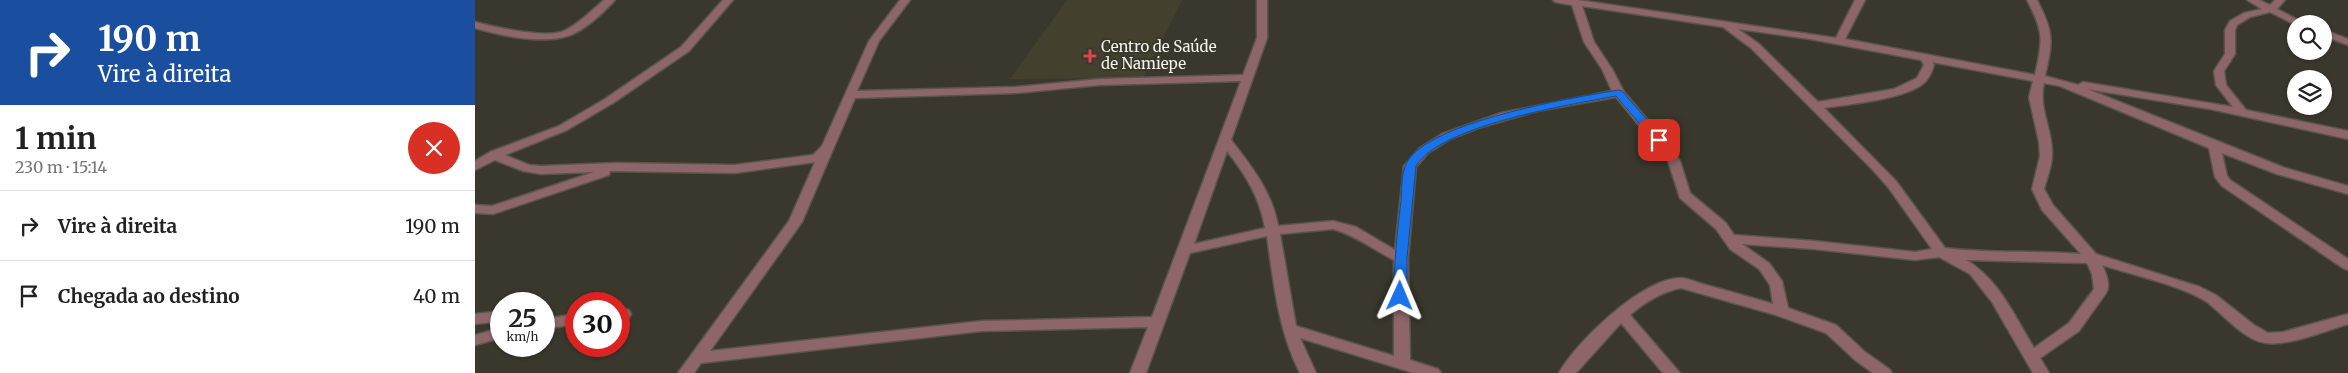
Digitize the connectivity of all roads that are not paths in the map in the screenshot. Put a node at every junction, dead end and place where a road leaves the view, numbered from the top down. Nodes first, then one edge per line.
1 (610, 0) edge
2 (728, 0) edge
3 (905, 0) edge
4 (1262, 0) edge
5 (1558, 0) edge
6 (1609, 0) edge
7 (1860, 0) edge
8 (2032, 0) edge
9 (2251, 0) edge
10 (2280, 0) edge
11 (1576, 3) junction
12 (1597, 6) junction
13 (2272, 9) junction
14 (2287, 17) edge
15 (475, 25) edge
16 (1728, 25) junction
17 (2332, 36) edge
18 (1839, 41) junction
19 (2348, 42) edge
20 (1925, 58) junction
21 (1248, 78) junction
22 (2039, 79) junction
23 (2063, 82) junction
24 (1619, 93) junction
25 (849, 95) junction
26 (1815, 106) junction
27 (2241, 112) junction
28 (2348, 135) edge
29 (830, 139) junction
30 (1226, 140) junction
31 (2215, 146) junction
32 (495, 155) junction
33 (475, 166) edge
34 (617, 167) junction
35 (2348, 190) edge
36 (475, 209) edge
37 (1272, 231) junction
38 (1729, 240) junction
39 (1185, 250) junction
40 (1941, 252) junction
41 (1401, 258) junction
42 (2091, 258) junction
43 (2348, 265) edge
44 (1781, 311) junction
45 (1621, 314) junction
46 (490, 317) edge
47 (475, 319) edge
48 (2348, 319) edge
49 (1158, 322) junction
50 (1291, 330) junction
51 (490, 334) edge
52 (475, 340) edge
53 (2031, 357) junction
54 (698, 358) junction
55 (1402, 364) junction
56 (686, 373) edge
57 (1138, 373) edge
58 (1308, 373) edge
59 (1433, 373) edge
60 (1567, 373) edge
61 (1672, 373) edge
62 (1884, 373) edge
63 (2041, 373) edge

1 - 15 street
2 - 32 street
3 - 25 street
4 - 21 street
5 - 11 street
6 - 12 street
7 - 18 street
8 - 22 street
9 - 13 street
10 - 13 street
11 - 12 street
11 - 24 street
12 - 16 street
13 - 14 street
13 - 27 street
16 - 18 street
16 - 26 street
17 - 19 street
18 - 20 street
20 - 22 street
20 - 26 street
21 - 25 street
21 - 30 street
22 - 23 street
22 - 42 street
23 - 27 street
23 - 31 street
24 - 38 street
24 - 41 street
25 - 29 street
26 - 40 street
27 - 28 street
29 - 34 street
29 - 54 street
30 - 37 street
30 - 39 street
31 - 35 street
31 - 43 street
32 - 33 street
32 - 34 street
34 - 36 street
37 - 39 street
37 - 41 street
37 - 50 street
38 - 40 street
38 - 44 street
39 - 49 street
40 - 42 street
40 - 53 street
41 - 55 street
42 - 48 street
42 - 53 street
44 - 45 street
44 - 62 street
45 - 60 street
45 - 61 street
46 - 47 street
49 - 54 street
49 - 57 street
50 - 55 street
50 - 58 street
51 - 52 street
53 - 63 street
54 - 56 street
55 - 59 street

